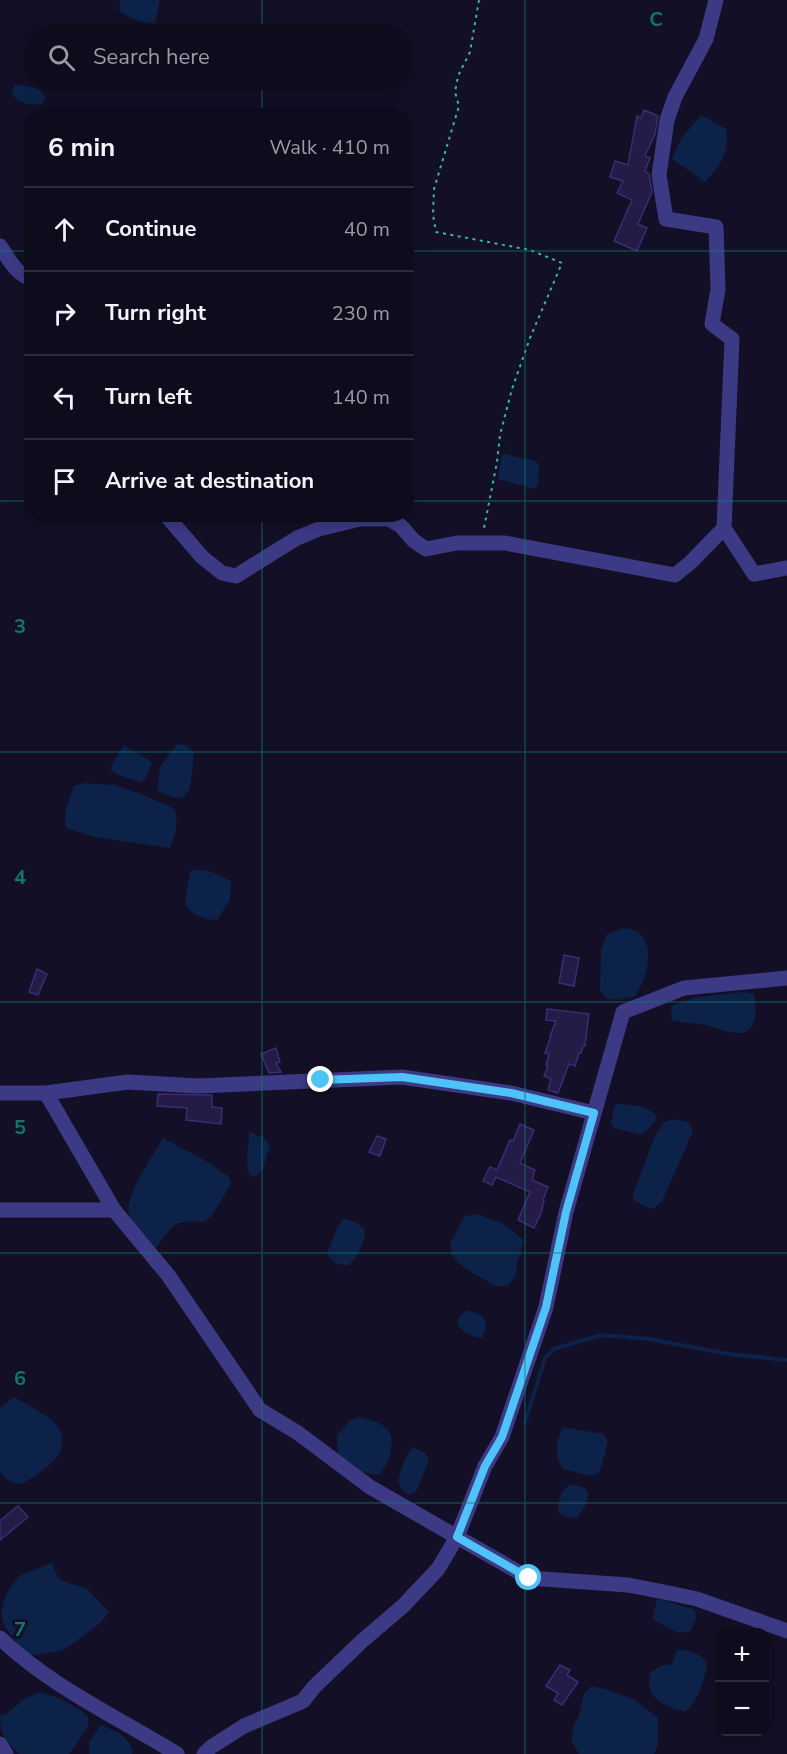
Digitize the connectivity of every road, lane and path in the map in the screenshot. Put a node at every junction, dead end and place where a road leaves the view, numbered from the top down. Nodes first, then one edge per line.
1 (479, 0) edge
2 (716, 0) edge
3 (0, 246) edge
4 (24, 276) edge
5 (172, 522) edge
6 (348, 522) edge
7 (394, 522) edge
8 (724, 528) junction
9 (481, 543) junction
10 (787, 568) edge
11 (787, 978) edge
12 (0, 1093) edge
13 (46, 1093) junction
14 (594, 1113) junction
15 (114, 1209) junction
16 (0, 1210) edge
17 (457, 1537) junction
18 (787, 1631) edge
19 (0, 1638) edge
20 (0, 1744) edge
21 (6, 1754) edge
22 (177, 1754) edge
23 (204, 1754) edge

1 - 9 path
2 - 8 street
3 - 4 street
5 - 6 street
7 - 9 street
8 - 9 street
8 - 10 street
11 - 14 street
12 - 13 street
13 - 14 street
13 - 15 street
14 - 17 street
15 - 16 street
15 - 17 street
17 - 18 street
17 - 23 street
19 - 22 street
20 - 21 street

